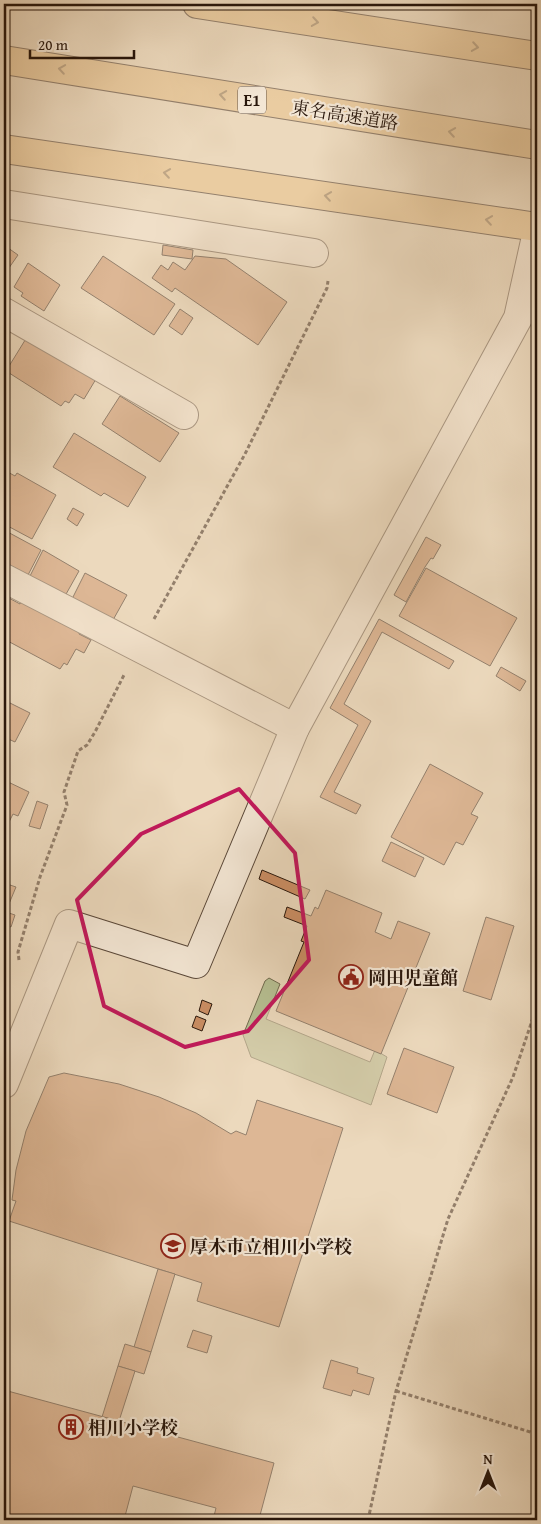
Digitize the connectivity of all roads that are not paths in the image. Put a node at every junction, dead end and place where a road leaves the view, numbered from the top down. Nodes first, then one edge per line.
1 (197, 4) edge
2 (537, 56) edge
3 (4, 60) edge
4 (537, 145) edge
5 (4, 149) edge
6 (4, 204) edge
7 (537, 227) edge
8 (537, 232) edge
9 (314, 253) road end
10 (4, 312) edge
11 (184, 415) dead end
12 (4, 578) edge
13 (295, 728) junction
14 (4, 1084) edge

1 -> 2 highway
4 -> 3 highway, 東名高速道路 / E1
7 -> 5 highway
6 - 9 street
8 - 13 street
10 - 11 street
12 - 13 street
13 - 14 street

